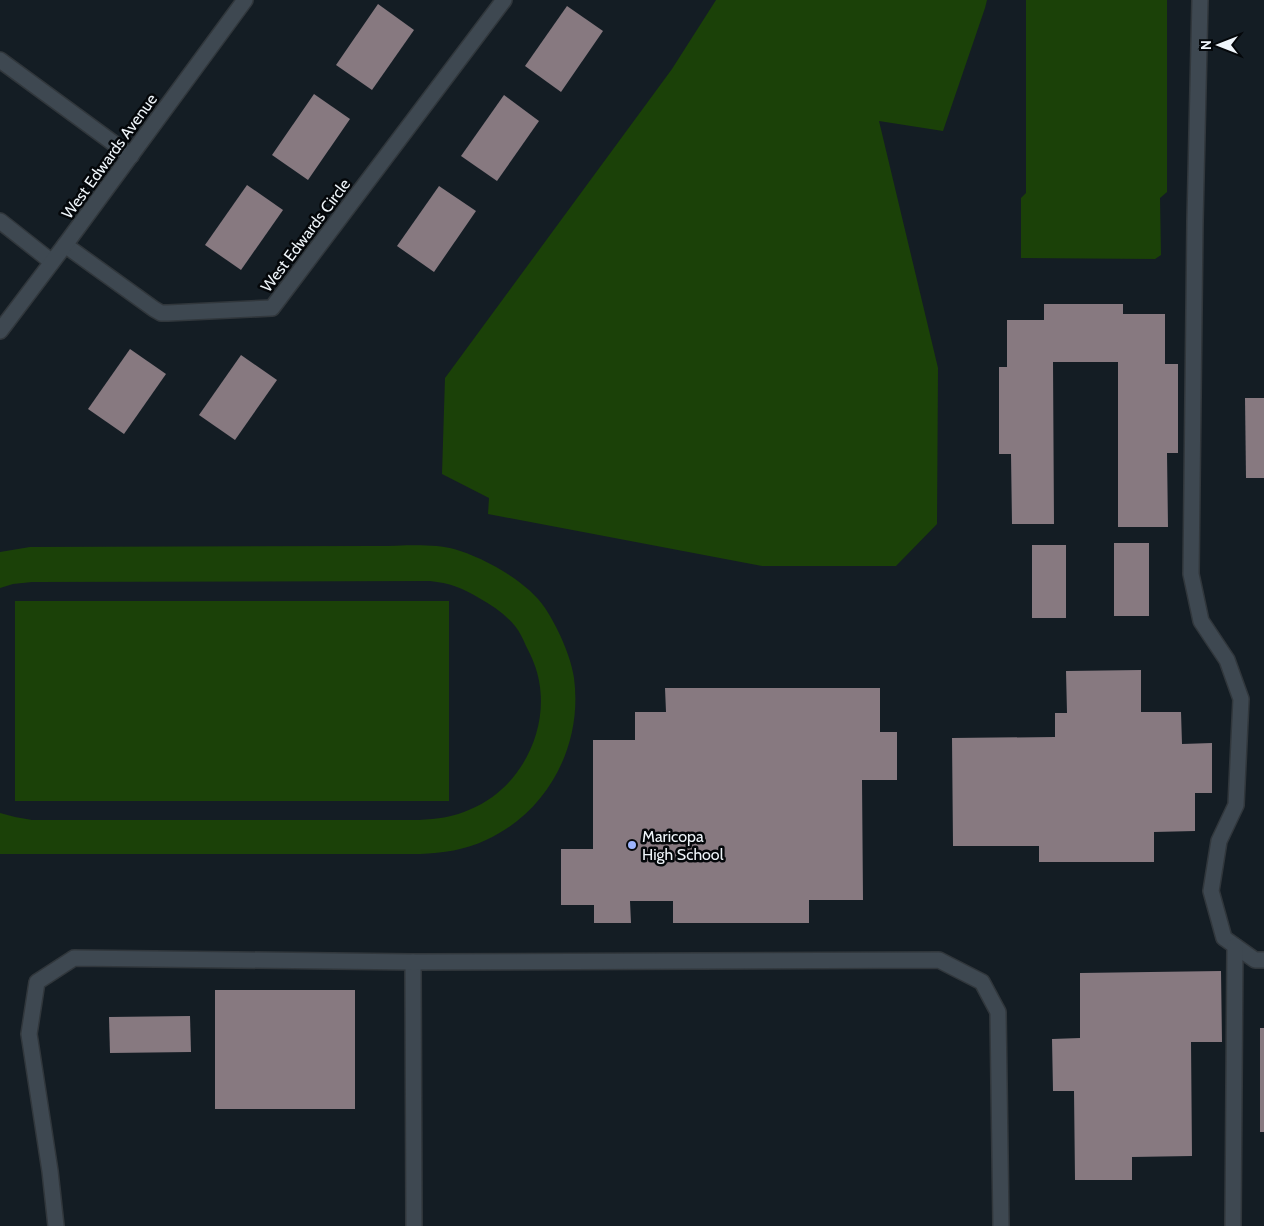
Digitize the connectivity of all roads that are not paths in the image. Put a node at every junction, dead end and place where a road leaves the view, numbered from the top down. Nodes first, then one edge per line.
1 (245, 0) edge
2 (504, 0) edge
3 (1200, 0) edge
4 (0, 60) edge
5 (131, 156) junction
6 (0, 221) edge
7 (65, 245) junction
8 (52, 262) junction
9 (0, 331) edge
10 (1235, 946) junction
11 (1264, 960) edge
12 (413, 962) junction
13 (56, 1226) edge
14 (414, 1226) edge
15 (1001, 1226) edge
16 (1233, 1226) edge

1 - 5 street, West Edwards Avenue
2 - 7 street, West Edwards Circle
3 - 10 street
4 - 5 street
5 - 7 street, West Edwards Avenue
6 - 8 street
7 - 8 street, West Edwards Avenue
8 - 9 street, West Edwards Avenue
10 - 11 street
10 - 16 street
12 - 13 street
12 - 14 street
12 - 15 street

